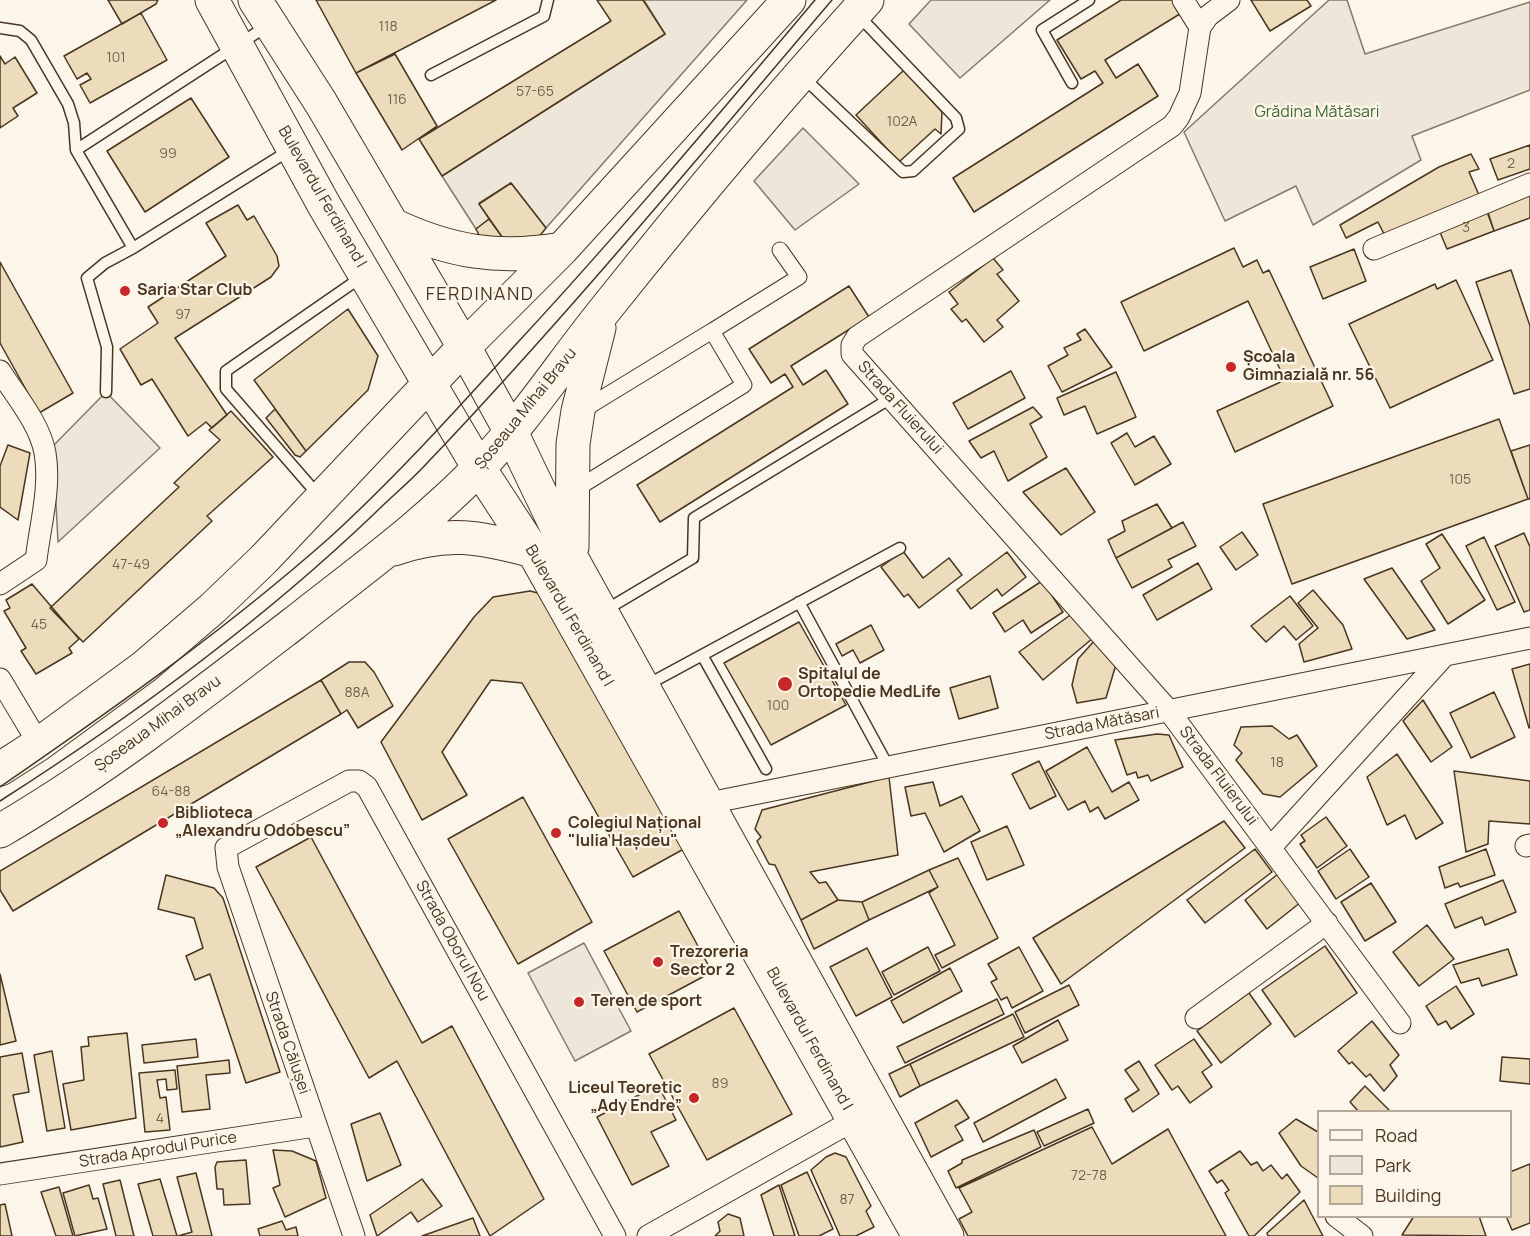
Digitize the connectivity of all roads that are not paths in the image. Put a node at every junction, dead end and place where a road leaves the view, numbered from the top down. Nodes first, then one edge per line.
1 (212, 0) edge
2 (548, 0) edge
3 (789, 0) edge
4 (1089, 0) edge
5 (1183, 0) edge
6 (1229, 0) edge
7 (861, 6) edge
8 (263, 12) edge
9 (1200, 27) junction
10 (0, 28) edge
11 (237, 46) junction
12 (431, 75) dead end
13 (801, 75) junction
14 (1072, 83) dead end
15 (293, 148) junction
16 (76, 150) junction
17 (1530, 184) edge
18 (393, 225) junction
19 (133, 248) junction
20 (562, 249) junction
21 (1374, 249) dead end
22 (780, 250) dead end
23 (366, 274) junction
24 (603, 312) junction
25 (712, 332) junction
26 (464, 347) junction
27 (0, 371) edge
28 (431, 384) junction
29 (106, 392) dead end
30 (891, 398) junction
31 (591, 405) dead end
32 (511, 432) junction
33 (479, 468) junction
34 (570, 492) junction
35 (322, 500) junction
36 (900, 548) dead end
37 (533, 551) junction
38 (572, 559) junction
39 (373, 562) junction
40 (0, 584) edge
41 (799, 602) junction
42 (589, 619) junction
43 (1530, 638) edge
44 (702, 655) junction
45 (1445, 655) junction
46 (0, 679) edge
47 (645, 686) junction
48 (1169, 711) junction
49 (39, 744) junction
50 (888, 766) junction
51 (766, 769) dead end
52 (0, 770) edge
53 (709, 803) junction
54 (0, 831) edge
55 (1271, 847) junction
56 (226, 848) joint
57 (1327, 923) junction
58 (1196, 1018) dead end
59 (1400, 1023) dead end
60 (852, 1098) junction
61 (315, 1126) junction
62 (0, 1174) edge
63 (1339, 1218) edge
64 (354, 1236) edge
65 (615, 1236) edge
66 (648, 1236) edge
67 (919, 1236) edge
68 (947, 1236) edge
69 (1362, 1236) edge

1 - 11 main road, Bulevardul Ferdinand I
2 - 12 lane
3 - 20 main road
4 - 14 lane
5 - 9 street
6 - 9 street
7 - 13 main road, Șoseaua Mihai Bravu
7 - 13 lane
8 - 11 lane
8 - 18 main road, Bulevardul Ferdinand I
9 - 30 street, Strada Fluierului
10 - 16 lane
11 - 15 main road, Bulevardul Ferdinand I
11 - 16 lane
13 - 24 main road, Șoseaua Mihai Bravu
15 - 19 lane
15 - 23 main road, Bulevardul Ferdinand I
16 - 19 lane
17 - 21 street
18 - 20 main road
18 - 26 main road, Bulevardul Ferdinand I
19 - 29 lane
20 - 26 main road
22 - 25 street
23 - 28 main road, Bulevardul Ferdinand I
23 - 35 lane
24 - 32 main road, Șoseaua Mihai Bravu
24 - 34 main road
25 - 31 street
25 - 34 street
26 - 28 main road
26 - 32 main road, Bulevardul Ferdinand I
27 - 40 street
28 - 33 main road, Bulevardul Ferdinand I
28 - 35 main road
30 - 42 lane
30 - 48 street, Strada Fluierului
32 - 33 main road, Șoseaua Mihai Bravu
32 - 38 main road, Bulevardul Ferdinand I
33 - 37 main road, Bulevardul Ferdinand I
33 - 39 main road, Șoseaua Mihai Bravu
34 - 38 main road
35 - 49 main road
36 - 41 lane
37 - 39 main road
37 - 42 main road, Bulevardul Ferdinand I
38 - 42 main road, Bulevardul Ferdinand I
39 - 54 main road, Șoseaua Mihai Bravu
41 - 44 lane
41 - 50 lane
42 - 47 main road, Bulevardul Ferdinand I
42 - 60 main road, Bulevardul Ferdinand I
43 - 45 street, Strada Mătăsari
44 - 47 lane
44 - 51 lane
45 - 48 street, Strada Mătăsari
45 - 55 street
46 - 49 street
47 - 53 main road, Bulevardul Ferdinand I
48 - 50 street, Strada Mătăsari
48 - 55 street, Strada Fluierului
49 - 52 main road
50 - 53 street, Strada Mătăsari
53 - 60 main road, Bulevardul Ferdinand I
55 - 57 street, Strada Fluierului
56 - 61 street, Strada Călușei
56 - 65 street, Strada Oborul Nou
57 - 58 street
57 - 59 street, Strada Fluierului
60 - 66 street
60 - 67 main road, Bulevardul Ferdinand I
60 - 68 main road, Bulevardul Ferdinand I
61 - 62 street, Strada Aprodul Purice
61 - 64 street, Strada Călușei
63 - 69 street

